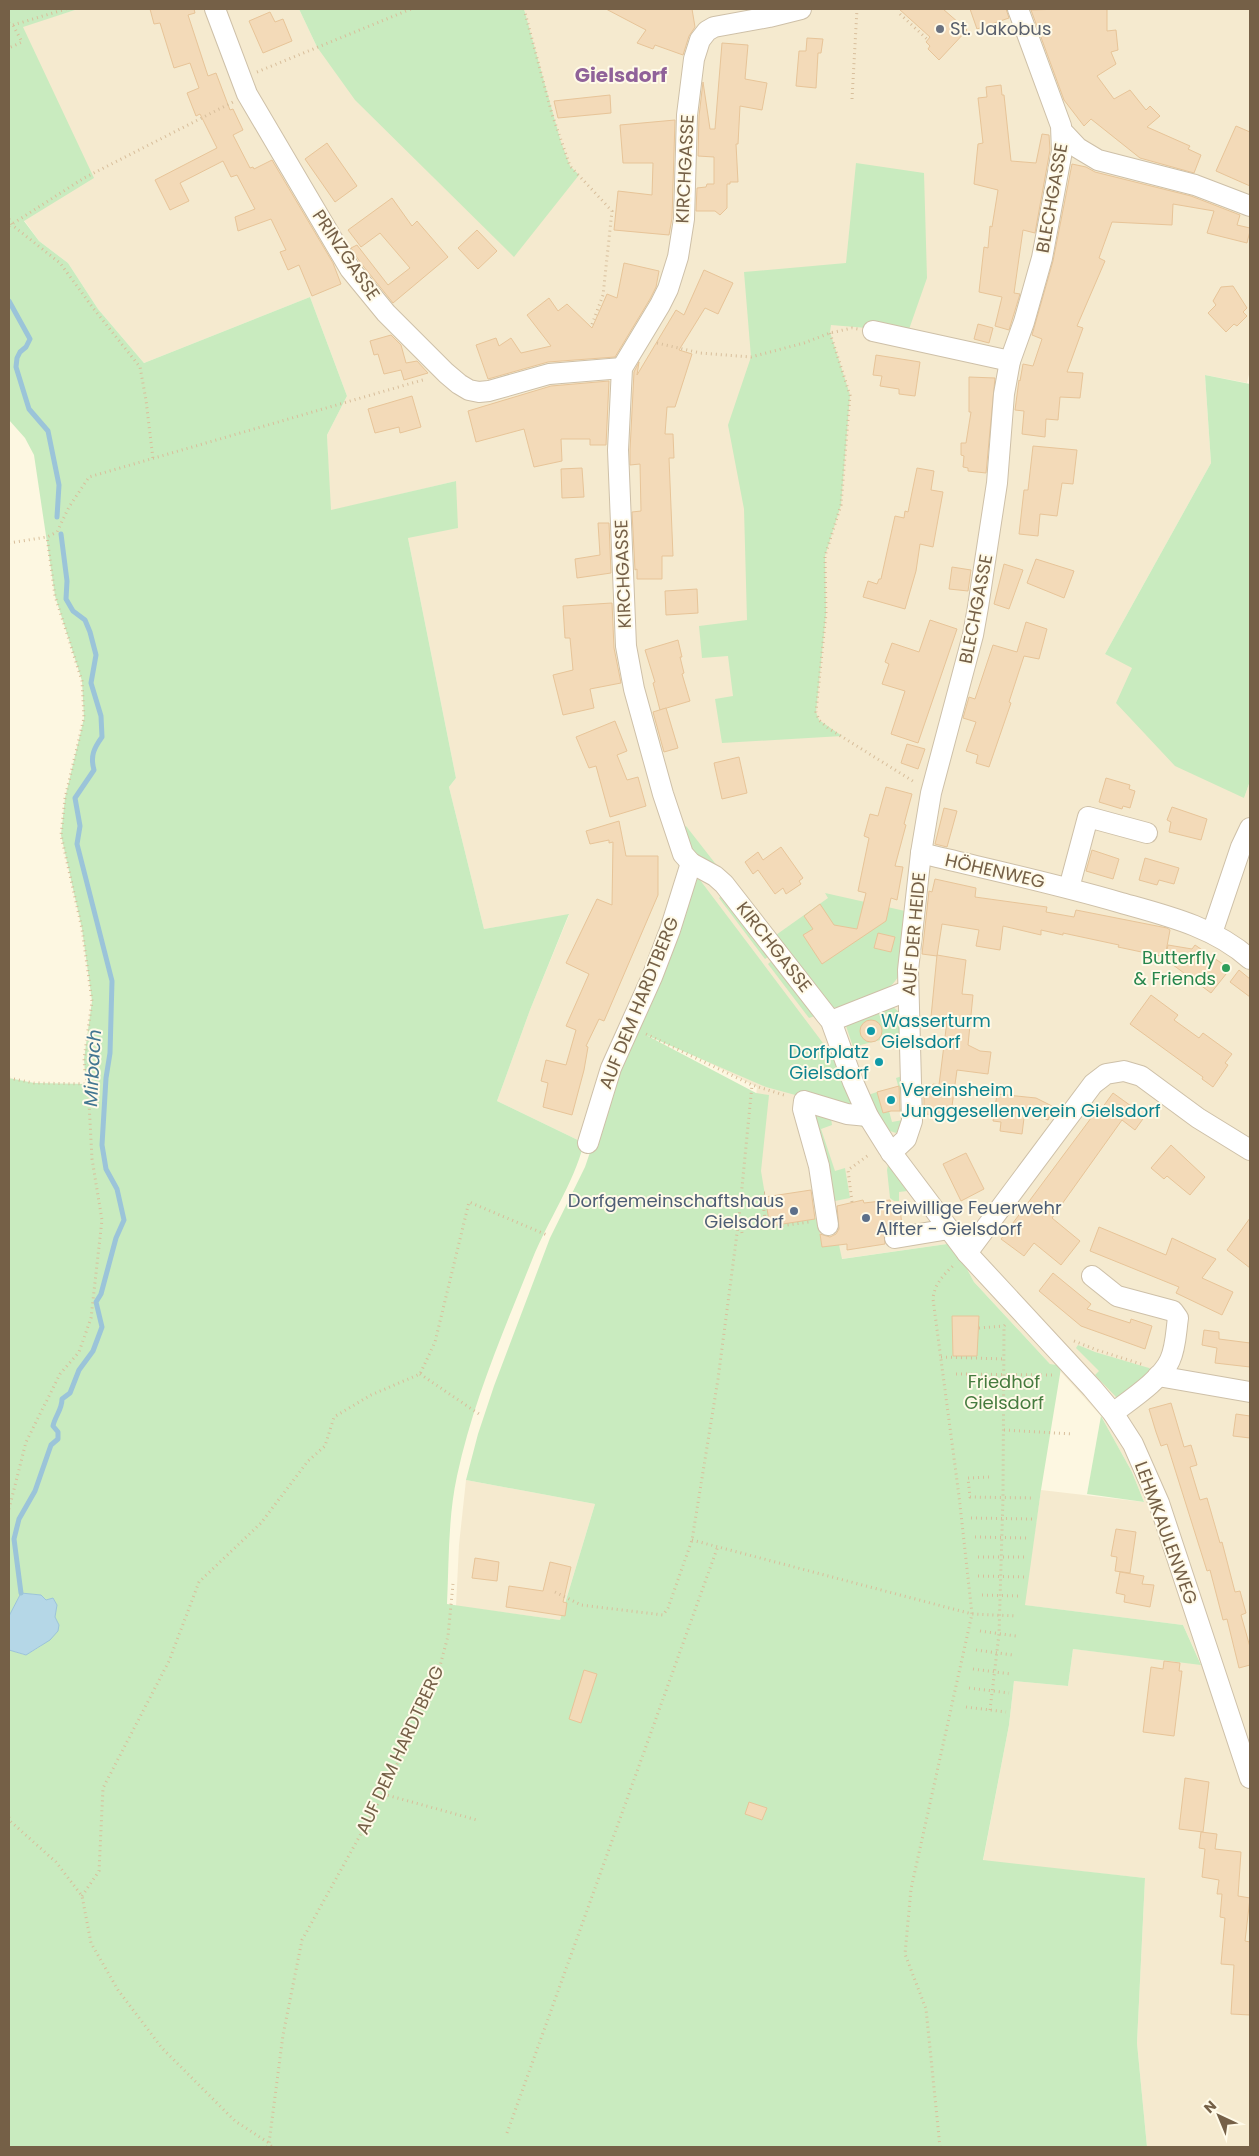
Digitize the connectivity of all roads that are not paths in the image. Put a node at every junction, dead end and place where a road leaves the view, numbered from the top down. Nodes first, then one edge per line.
1 (215, 9) edge
2 (801, 9) edge
3 (1018, 9) edge
4 (1062, 132) junction
5 (1250, 206) edge
6 (873, 331) road end
7 (1010, 361) junction
8 (622, 368) junction
9 (1250, 828) edge
10 (1147, 833) dead end
11 (921, 853) junction
12 (691, 863) junction
13 (1069, 888) junction
14 (1212, 933) junction
15 (1250, 959) edge
16 (907, 991) junction
17 (831, 1021) junction
18 (868, 1116) junction
19 (588, 1143) dead end
20 (1247, 1147) edge
21 (888, 1148) junction
22 (828, 1223) road end
23 (949, 1229) junction
24 (895, 1238) dead end
25 (967, 1253) junction
26 (1092, 1276) dead end
27 (1161, 1373) junction
28 (1250, 1392) edge
29 (1113, 1414) junction
30 (1250, 1778) edge

1 - 8 street, PRINZGASSE
2 - 8 street, KIRCHGASSE
3 - 4 street, BLECHGASSE
4 - 5 street
4 - 7 street, BLECHGASSE
6 - 7 street
7 - 11 street, BLECHGASSE
8 - 12 street, KIRCHGASSE
9 - 14 street
10 - 13 street, HÖHENWEG
11 - 13 street, HÖHENWEG
11 - 16 street, AUF DER HEIDE
12 - 17 street, KIRCHGASSE
12 - 19 street, AUF DEM HARDTBERG
13 - 14 street, HÖHENWEG
14 - 15 street, HÖHENWEG
16 - 17 street
16 - 21 street, AUF DER HEIDE
17 - 18 street, KIRCHGASSE
18 - 21 street, KIRCHGASSE
18 - 22 street
20 - 25 street
21 - 23 street
23 - 24 street
23 - 25 street
25 - 29 street, LEHMKAULENWEG
26 - 27 street
27 - 28 street
27 - 29 street
29 - 30 street, LEHMKAULENWEG

